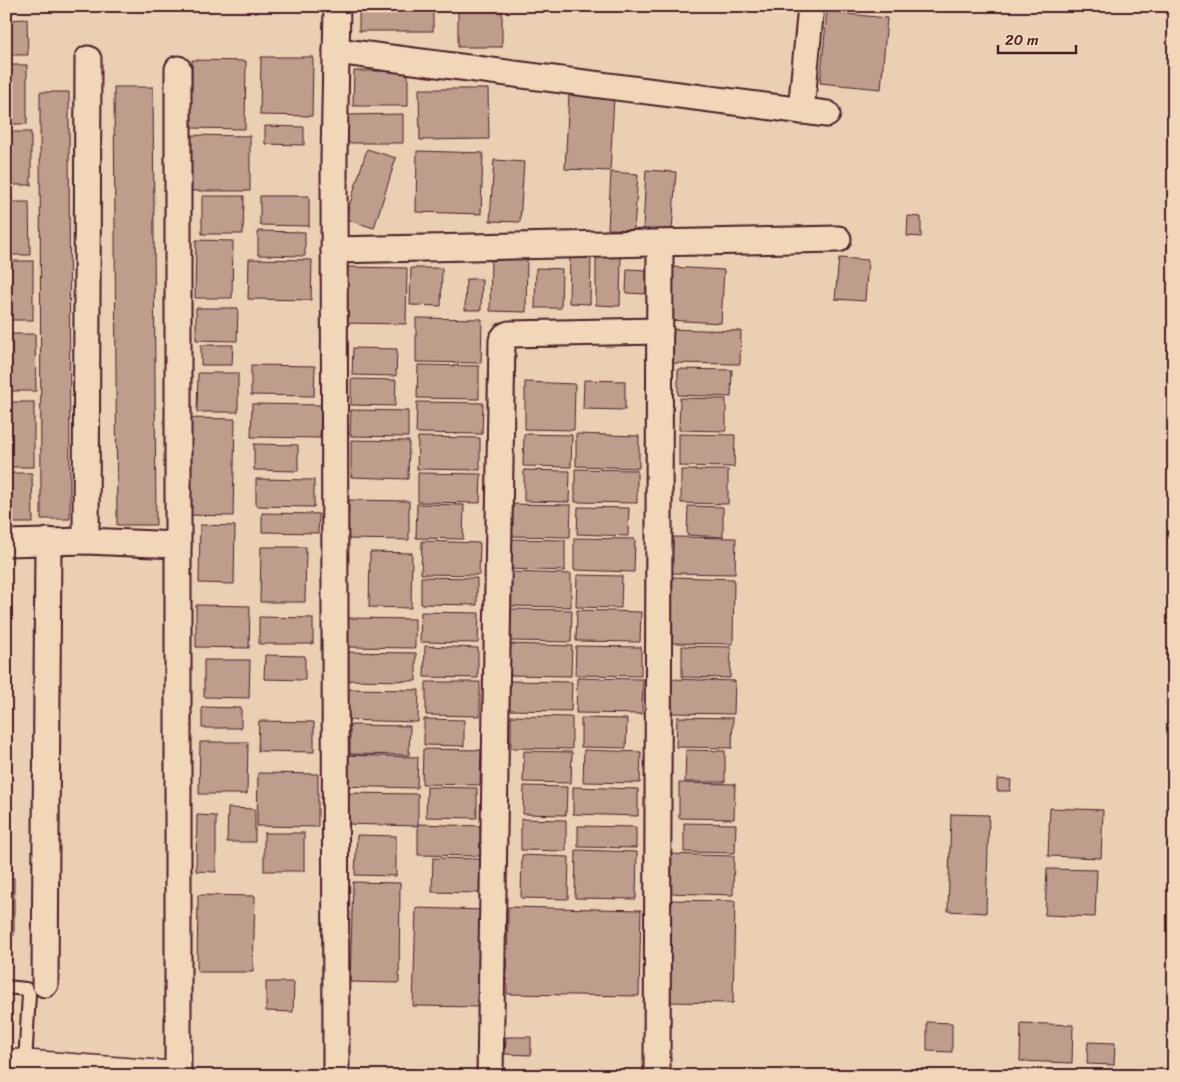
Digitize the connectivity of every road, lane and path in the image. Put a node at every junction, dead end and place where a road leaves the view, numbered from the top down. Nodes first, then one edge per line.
1 (338, 6) edge
2 (811, 6) edge
3 (336, 50) junction
4 (88, 59) dead end
5 (178, 69) dead end
6 (802, 111) junction
7 (826, 114) dead end
8 (838, 239) dead end
9 (660, 243) junction
10 (334, 250) junction
11 (660, 331) junction
12 (48, 540) junction
13 (86, 541) junction
14 (6, 543) edge
15 (178, 545) junction
16 (45, 984) dead end
17 (6, 987) edge
18 (16, 1064) edge
19 (178, 1076) edge
20 (336, 1076) edge
21 (490, 1076) edge
22 (657, 1076) edge

1 - 3 street
2 - 6 street
3 - 6 street
3 - 10 street
4 - 13 street
5 - 15 street
6 - 7 street
8 - 9 street
9 - 10 street
9 - 11 street
10 - 20 street
11 - 21 street
11 - 22 street
12 - 13 street
12 - 14 street
12 - 16 street
13 - 15 street
15 - 19 street
17 - 18 lane
18 - 19 street

